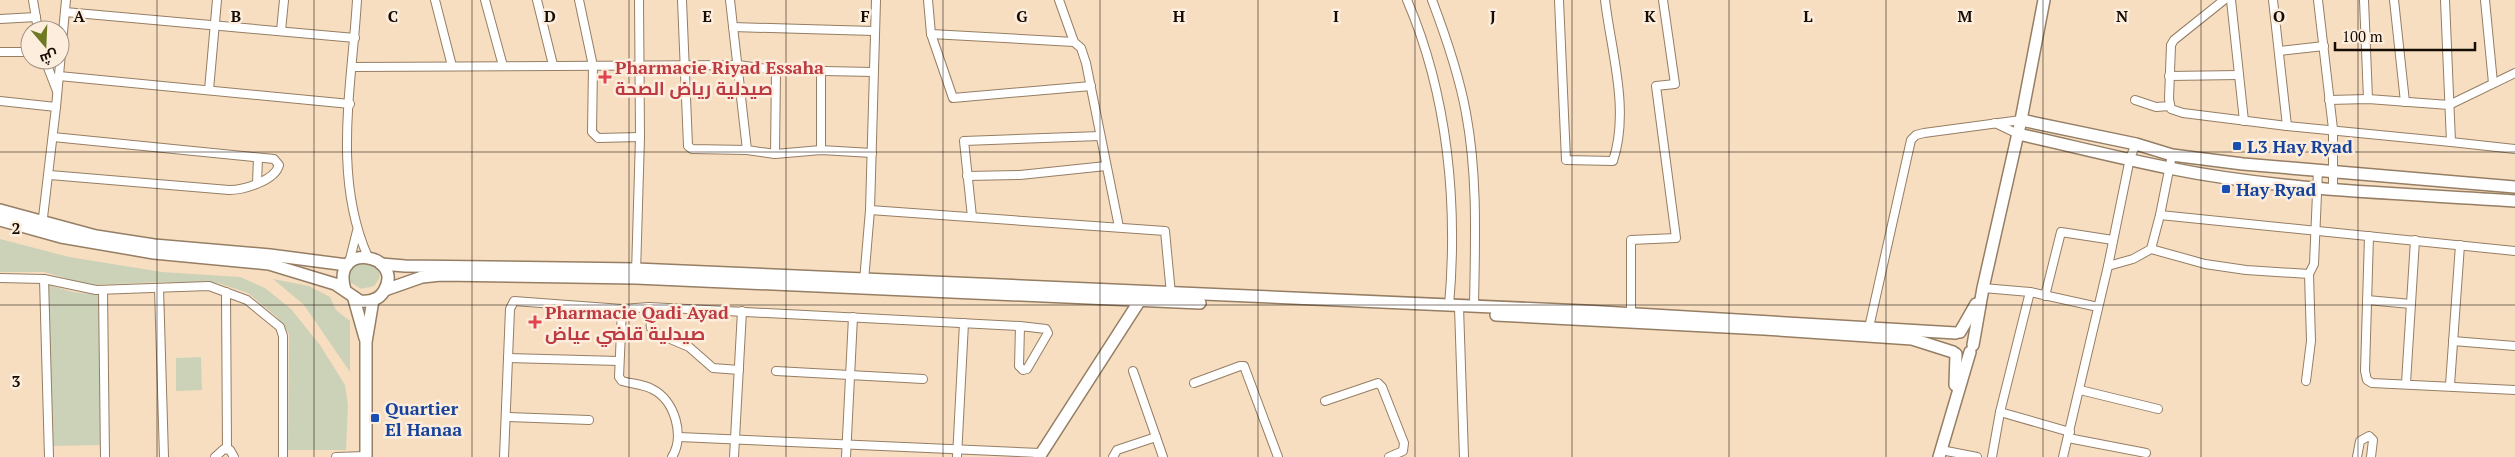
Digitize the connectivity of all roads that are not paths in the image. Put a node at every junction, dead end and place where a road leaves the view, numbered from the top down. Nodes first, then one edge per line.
1 (33, 0) edge
2 (66, 0) edge
3 (218, 0) edge
4 (284, 0) edge
5 (357, 0) edge
6 (435, 0) edge
7 (485, 0) edge
8 (536, 0) edge
9 (579, 0) edge
10 (639, 0) edge
11 (682, 0) edge
12 (730, 0) edge
13 (876, 0) edge
14 (928, 0) edge
15 (1059, 0) edge
16 (1407, 0) edge
17 (1432, 0) edge
18 (1559, 0) edge
19 (1606, 0) edge
20 (1663, 0) edge
21 (2044, 0) edge
22 (2224, 0) edge
23 (2231, 0) edge
24 (2273, 0) edge
25 (2318, 0) edge
26 (2364, 0) edge
27 (2394, 0) edge
28 (2445, 0) edge
29 (2485, 0) edge
30 (65, 12) junction
31 (36, 16) junction
32 (0, 19) edge
33 (37, 20) edge
34 (215, 25) junction
35 (733, 27) junction
36 (281, 31) junction
37 (873, 31) junction
38 (930, 34) junction
39 (355, 38) junction
40 (1074, 42) junction
41 (2324, 46) junction
42 (2280, 51) junction
43 (0, 52) edge
44 (20, 52) edge
45 (553, 65) junction
46 (738, 65) junction
47 (452, 66) junction
48 (503, 66) junction
49 (593, 66) junction
50 (686, 66) junction
51 (353, 67) junction
52 (639, 67) junction
53 (49, 70) edge
54 (776, 70) junction
55 (821, 70) junction
56 (873, 72) junction
57 (2515, 73) edge
58 (2239, 75) junction
59 (59, 76) junction
60 (2169, 76) junction
61 (2493, 83) junction
62 (1091, 86) junction
63 (209, 90) junction
64 (57, 93) junction
65 (2368, 99) junction
66 (2135, 100) dead end
67 (2329, 100) junction
68 (0, 101) edge
69 (2405, 102) junction
70 (350, 104) junction
71 (2449, 105) junction
72 (2170, 106) junction
73 (56, 108) junction
74 (2021, 120) junction
75 (2244, 121) junction
76 (1995, 123) junction
77 (2287, 126) junction
78 (2333, 129) junction
79 (2018, 134) junction
80 (1100, 136) junction
81 (53, 137) junction
82 (640, 137) junction
83 (2452, 142) junction
84 (2136, 144) junction
85 (747, 150) junction
86 (821, 150) junction
87 (2515, 150) edge
88 (872, 153) junction
89 (775, 154) junction
90 (2172, 155) junction
91 (258, 158) junction
92 (2130, 158) junction
93 (1106, 166) junction
94 (2169, 168) junction
95 (2318, 170) junction
96 (2333, 172) junction
97 (50, 175) junction
98 (968, 176) junction
99 (258, 183) junction
100 (2515, 187) edge
101 (2317, 188) junction
102 (2334, 190) junction
103 (2515, 201) edge
104 (0, 210) edge
105 (870, 210) junction
106 (2160, 215) junction
107 (972, 217) junction
108 (0, 220) edge
109 (42, 227) junction
110 (1118, 227) junction
111 (2316, 230) junction
112 (356, 231) junction
113 (2369, 236) junction
114 (2113, 240) junction
115 (2416, 240) junction
116 (2460, 245) junction
117 (2151, 249) junction
118 (2515, 251) edge
119 (368, 257) junction
120 (348, 264) junction
121 (381, 264) junction
122 (2108, 266) junction
123 (636, 274) junction
124 (2309, 274) junction
125 (0, 278) edge
126 (44, 279) junction
127 (864, 284) junction
128 (159, 288) junction
129 (1983, 288) junction
130 (102, 290) junction
131 (345, 290) junction
132 (385, 290) junction
133 (226, 292) junction
134 (2030, 292) junction
135 (1171, 294) junction
136 (2046, 296) junction
137 (1142, 297) junction
138 (354, 299) junction
139 (373, 300) junction
140 (2367, 300) junction
141 (1249, 301) junction
142 (2411, 304) junction
143 (649, 307) junction
144 (1474, 307) junction
145 (2098, 307) junction
146 (622, 309) junction
147 (1456, 309) junction
148 (742, 311) junction
149 (853, 317) junction
150 (1631, 318) junction
151 (964, 323) junction
152 (1020, 326) junction
153 (1869, 331) junction
154 (1958, 333) junction
155 (2453, 341) junction
156 (366, 342) junction
157 (2515, 346) edge
158 (1971, 348) junction
159 (1954, 353) junction
160 (508, 358) junction
161 (619, 361) junction
162 (739, 370) junction
163 (776, 371) dead end
164 (1133, 371) dead end
165 (850, 375) junction
166 (923, 378) dead end
167 (2306, 381) dead end
168 (1194, 383) dead end
169 (2406, 383) junction
170 (2450, 385) junction
171 (2080, 390) junction
172 (2515, 390) edge
173 (1955, 398) junction
174 (1325, 401) dead end
175 (2158, 409) dead end
176 (2000, 412) junction
177 (506, 417) junction
178 (589, 420) dead end
179 (2069, 435) junction
180 (680, 437) junction
181 (1156, 437) junction
182 (735, 438) junction
183 (846, 445) junction
184 (227, 449) junction
185 (957, 453) edge
186 (2146, 453) dead end
187 (1940, 454) edge
188 (1040, 455) edge
189 (49, 457) edge
190 (105, 457) edge
191 (164, 457) edge
192 (215, 457) edge
193 (234, 457) edge
194 (283, 457) edge
195 (336, 457) edge
196 (342, 457) edge
197 (366, 457) edge
198 (504, 457) edge
199 (672, 457) edge
200 (734, 457) edge
201 (846, 457) edge
202 (1113, 457) edge
203 (1164, 457) edge
204 (1278, 457) edge
205 (1390, 457) edge
206 (1464, 457) edge
207 (1977, 457) edge
208 (1992, 457) edge
209 (2063, 457) edge
210 (2357, 457) edge
211 (2371, 457) edge

1 - 31 street
2 - 30 street
3 - 34 street
4 - 36 street
5 - 39 street
6 - 47 street
7 - 48 street
8 - 45 street
9 - 49 street
10 - 52 street
11 - 50 street
12 - 35 street
13 - 37 street
14 - 38 street
15 - 40 street
16 - 147 street
17 - 144 street
18 - 19 street
20 - 150 street
21 - 74 main road
22 - 60 street
23 - 58 street
24 - 42 street
25 - 41 street
26 - 65 street
27 - 69 street
28 - 71 street
29 - 61 street
30 - 34 street
30 - 59 street
31 - 32 street
31 - 33 street
34 - 36 street
34 - 63 street
35 - 37 street
35 - 46 street
36 - 39 street
37 - 56 street
38 - 40 street
38 - 62 street
39 - 51 street
40 - 62 street
41 - 42 street
41 - 67 street
42 - 77 street
43 - 44 street
45 - 48 street
45 - 49 street
46 - 50 street
46 - 54 street
46 - 85 street
47 - 48 street
47 - 51 street
49 - 52 street
49 - 82 street
50 - 52 street
50 - 85 street
51 - 70 street
52 - 82 street
53 - 64 street
54 - 55 street
54 - 89 street
55 - 56 street
55 - 86 street
56 - 88 street
57 - 61 street
58 - 60 street
58 - 75 street
59 - 63 street
59 - 64 street
60 - 72 street
61 - 71 street
62 - 80 street
63 - 70 street
64 - 73 street
65 - 67 street
65 - 69 street
66 - 72 street
67 - 78 street
68 - 73 street
69 - 71 street
70 - 112 street
71 - 83 street
72 - 75 street
73 - 81 street
74 - 76 street
74 - 79 main road
74 - 84 main road
75 - 77 street
76 - 79 street
76 - 153 street
77 - 78 street
78 - 83 street
78 - 96 street
79 - 92 main road
79 - 129 main road
80 - 93 street
80 - 98 street
81 - 91 street
81 - 97 street
82 - 123 street
83 - 87 street
84 - 90 main road
84 - 92 street
85 - 89 street
86 - 88 street
86 - 89 street
88 - 105 street
90 - 94 street
90 - 95 main road
91 - 99 street
91 - 99 street
92 - 94 main road
92 - 114 street
93 - 98 street
93 - 110 street
94 - 101 main road
94 - 106 street
95 - 96 main road
95 - 101 street
96 - 100 main road
96 - 102 street
97 - 99 street
97 - 109 street
98 - 107 street
101 - 102 main road
101 - 111 street
102 - 103 main road
104 - 109 main road
105 - 107 street
105 - 127 street
106 - 111 street
106 - 117 street
107 - 110 street
108 - 109 main road
109 - 120 main road
109 - 131 main road
110 - 135 street
111 - 113 street
111 - 124 street
112 - 119 street
112 - 120 street
113 - 115 street
113 - 140 street
114 - 122 street
114 - 136 street
115 - 116 street
115 - 142 street
116 - 118 street
116 - 155 street
117 - 122 street
117 - 124 street
119 - 120 main road
119 - 121 main road
120 - 131 main road
121 - 123 main road
121 - 132 main road
122 - 145 street
123 - 127 main road
123 - 132 main road
124 - 167 street
125 - 126 street
126 - 130 street
126 - 189 street
127 - 137 main road
128 - 130 street
128 - 133 street
128 - 191 street
129 - 134 street
129 - 154 main road
129 - 158 main road
130 - 190 street
131 - 138 main road
132 - 139 main road
133 - 184 street
133 - 194 street
134 - 136 street
134 - 176 street
135 - 137 main road
135 - 141 main road
136 - 145 street
137 - 141 main road
137 - 188 main road
138 - 139 main road
138 - 156 main road
139 - 156 main road
140 - 142 street
140 - 169 street
141 - 147 main road
142 - 169 street
143 - 146 street
143 - 148 street
143 - 162 street
144 - 147 main road
144 - 150 main road
145 - 171 street
146 - 160 street
146 - 161 street
147 - 150 main road
147 - 206 street
148 - 149 street
148 - 162 street
149 - 151 street
149 - 165 street
150 - 153 main road
151 - 152 street
151 - 185 street
152 - 152 street
153 - 154 main road
153 - 159 main road
154 - 158 main road
154 - 159 main road
155 - 157 street
155 - 170 street
156 - 197 main road
158 - 159 main road
158 - 173 main road
159 - 173 main road
160 - 161 street
160 - 177 street
161 - 180 street
162 - 182 street
163 - 165 street
164 - 181 street
165 - 166 street
165 - 183 street
168 - 204 street
169 - 170 street
170 - 172 street
171 - 175 street
171 - 179 street
173 - 187 main road
174 - 205 street
176 - 179 street
176 - 208 street
177 - 178 street
177 - 198 street
179 - 186 street
179 - 209 street
180 - 182 street
180 - 199 street
181 - 202 street
181 - 203 street
182 - 183 street
182 - 200 street
183 - 185 street
183 - 201 street
184 - 192 street
184 - 193 street
185 - 188 street
187 - 207 street
195 - 196 street
196 - 197 street
210 - 211 street

